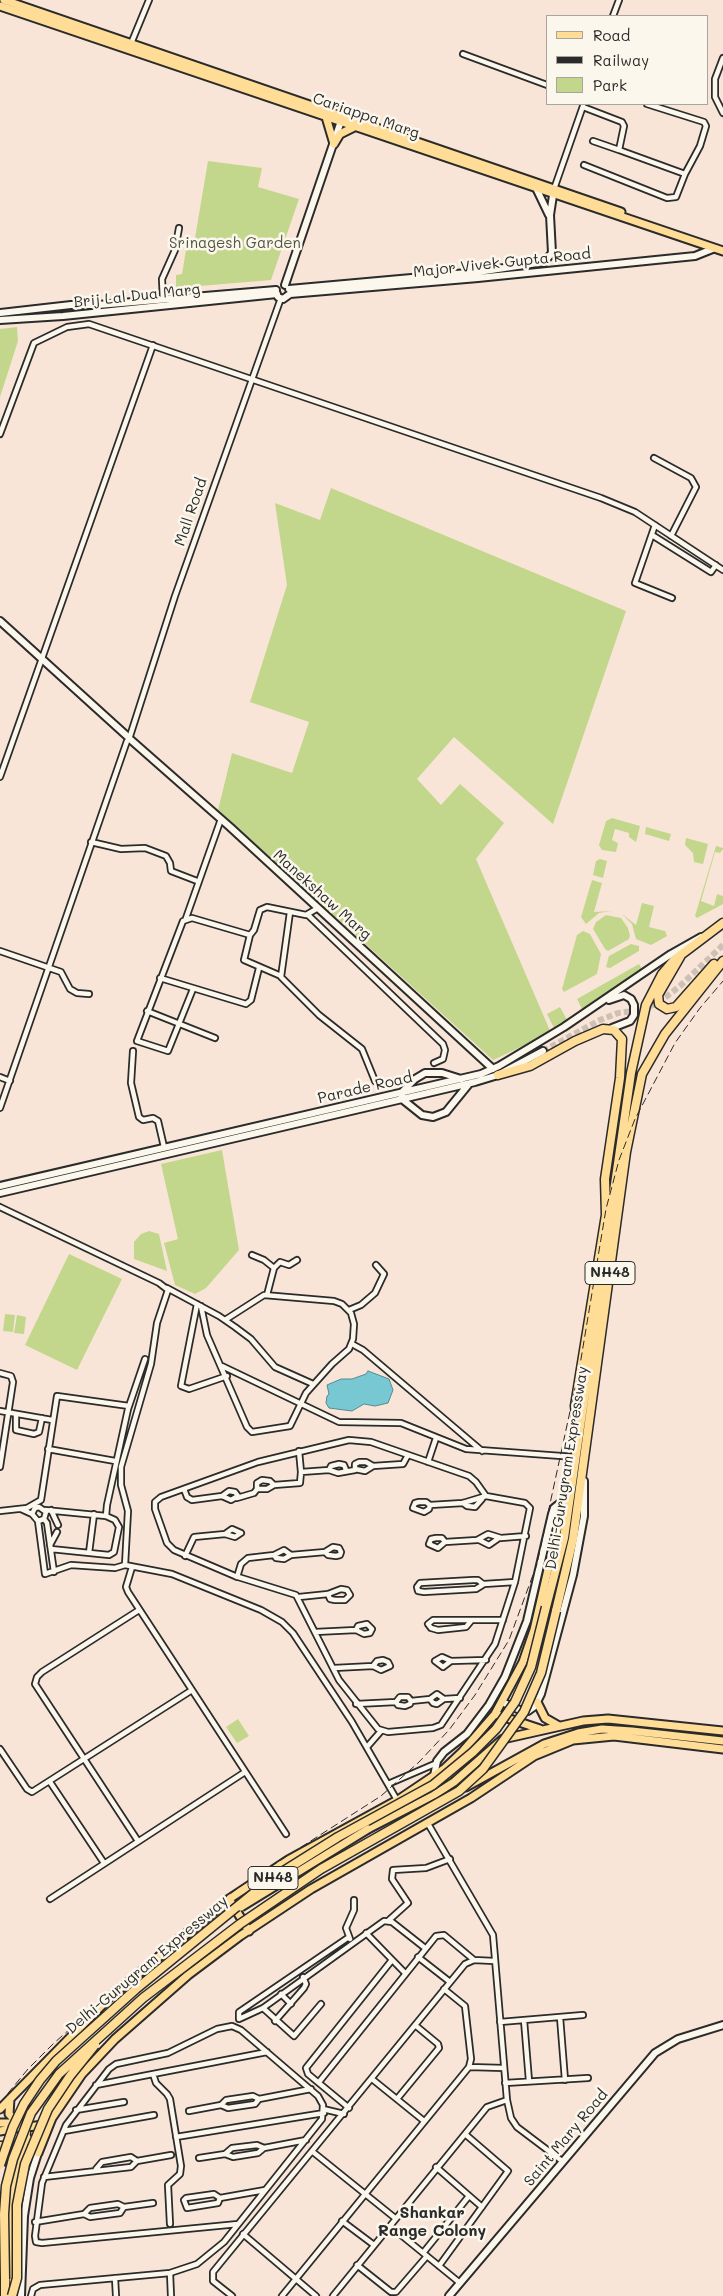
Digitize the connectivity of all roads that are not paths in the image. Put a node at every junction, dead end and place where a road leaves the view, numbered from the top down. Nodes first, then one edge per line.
1 (4, 0) edge
2 (149, 0) edge
3 (619, 0) edge
4 (0, 6) edge
5 (614, 15) edge
6 (129, 46) junction
7 (463, 54) dead end
8 (723, 58) edge
9 (546, 85) edge
10 (583, 105) edge
11 (650, 105) edge
12 (723, 113) edge
13 (326, 117) junction
14 (342, 119) junction
15 (355, 127) junction
16 (593, 141) dead end
17 (334, 144) junction
18 (619, 150) junction
19 (584, 165) dead end
20 (685, 174) junction
21 (537, 190) junction
22 (553, 192) junction
23 (550, 216) junction
24 (179, 228) dead end
25 (720, 249) edge
26 (288, 289) junction
27 (278, 294) junction
28 (163, 300) junction
29 (0, 313) edge
30 (0, 320) edge
31 (153, 345) junction
32 (251, 380) junction
33 (0, 434) edge
34 (654, 458) dead end
35 (655, 525) junction
36 (652, 534) junction
37 (671, 536) junction
38 (716, 565) junction
39 (723, 570) edge
40 (672, 598) dead end
41 (0, 622) edge
42 (41, 660) junction
43 (129, 738) junction
44 (0, 777) edge
45 (221, 819) junction
46 (91, 842) junction
47 (197, 881) junction
48 (318, 908) junction
49 (290, 912) junction
50 (308, 914) junction
51 (186, 918) junction
52 (723, 923) edge
53 (250, 935) junction
54 (703, 937) junction
55 (0, 950) edge
56 (682, 952) junction
57 (723, 956) edge
58 (723, 961) edge
59 (48, 967) junction
60 (259, 968) junction
61 (281, 976) junction
62 (160, 978) junction
63 (193, 989) junction
64 (89, 994) dead end
65 (147, 1011) junction
66 (585, 1012) junction
67 (180, 1024) junction
68 (612, 1028) junction
69 (214, 1038) dead end
70 (133, 1051) dead end
71 (543, 1051) tunnel mouth
72 (434, 1063) dead end
73 (496, 1072) junction
74 (0, 1077) edge
75 (462, 1080) junction
76 (10, 1081) junction
77 (375, 1081) dead end
78 (470, 1083) junction
79 (402, 1096) junction
80 (0, 1108) edge
81 (260, 1129) junction
82 (164, 1147) junction
83 (0, 1186) edge
84 (0, 1193) edge
85 (0, 1207) edge
86 (252, 1255) dead end
87 (298, 1260) dead end
88 (376, 1265) dead end
89 (274, 1268) junction
90 (167, 1288) junction
91 (267, 1295) junction
92 (199, 1305) junction
93 (349, 1310) junction
94 (225, 1320) junction
95 (352, 1344) junction
96 (145, 1359) dead end
97 (222, 1366) junction
98 (0, 1373) edge
99 (227, 1376) junction
100 (313, 1384) junction
101 (299, 1404) junction
102 (129, 1406) junction
103 (0, 1412) edge
104 (9, 1413) junction
105 (16, 1414) junction
106 (42, 1418) junction
107 (52, 1420) junction
108 (579, 1431) junction
109 (436, 1438) junction
110 (48, 1449) junction
111 (299, 1451) junction
112 (482, 1451) junction
113 (408, 1455) junction
114 (575, 1457) junction
115 (115, 1460) junction
116 (584, 1460) junction
117 (428, 1462) junction
118 (373, 1466) junction
119 (0, 1467) edge
120 (329, 1470) junction
121 (346, 1470) junction
122 (355, 1470) junction
123 (301, 1472) junction
124 (274, 1485) junction
125 (184, 1489) junction
126 (257, 1489) junction
127 (222, 1496) junction
128 (237, 1498) junction
129 (484, 1498) junction
130 (564, 1500) junction
131 (430, 1505) dead end
132 (42, 1506) junction
133 (0, 1507) edge
134 (21, 1509) junction
135 (0, 1510) edge
136 (10, 1510) junction
137 (33, 1510) junction
138 (51, 1510) junction
139 (94, 1514) junction
140 (106, 1516) junction
141 (44, 1518) junction
142 (38, 1520) junction
143 (58, 1525) dead end
144 (57, 1532) dead end
145 (225, 1534) dead end
146 (526, 1536) junction
147 (499, 1538) junction
148 (478, 1540) junction
149 (445, 1542) dead end
150 (51, 1547) junction
151 (325, 1552) dead end
152 (88, 1553) junction
153 (274, 1555) junction
154 (291, 1555) junction
155 (185, 1556) junction
156 (125, 1565) junction
157 (132, 1567) junction
158 (54, 1572) junction
159 (237, 1577) junction
160 (515, 1582) junction
161 (483, 1584) junction
162 (328, 1594) dead end
163 (299, 1597) junction
164 (139, 1610) junction
165 (504, 1620) junction
166 (471, 1621) junction
167 (356, 1630) dead end
168 (315, 1632) junction
169 (486, 1660) junction
170 (451, 1661) dead end
171 (373, 1666) dead end
172 (334, 1668) junction
173 (192, 1690) junction
174 (460, 1698) junction
175 (444, 1699) junction
176 (430, 1700) junction
177 (411, 1701) junction
178 (396, 1702) junction
179 (502, 1702) junction
180 (537, 1702) junction
181 (356, 1704) junction
182 (495, 1714) junction
183 (558, 1726) junction
184 (544, 1730) junction
185 (381, 1731) junction
186 (723, 1731) edge
187 (723, 1741) edge
188 (367, 1747) junction
189 (0, 1748) edge
190 (723, 1749) edge
191 (84, 1760) junction
192 (436, 1763) junction
193 (245, 1772) junction
194 (434, 1776) junction
195 (50, 1782) junction
196 (388, 1784) junction
197 (459, 1791) junction
198 (397, 1800) junction
199 (427, 1822) junction
200 (286, 1834) dead end
201 (138, 1841) junction
202 (450, 1860) junction
203 (104, 1863) junction
204 (50, 1899) dead end
205 (229, 1899) junction
206 (354, 1900) dead end
207 (225, 1916) junction
208 (388, 1921) junction
209 (249, 1931) junction
210 (366, 1933) junction
211 (349, 1937) junction
212 (352, 1943) junction
213 (425, 1948) junction
214 (418, 1957) junction
215 (392, 1960) junction
216 (474, 1960) junction
217 (494, 1961) junction
218 (311, 1964) junction
219 (316, 1968) junction
220 (405, 1973) junction
221 (303, 1977) junction
222 (450, 1982) junction
223 (444, 1989) junction
224 (281, 1994) junction
225 (290, 2004) junction
226 (321, 2004) dead end
227 (263, 2008) junction
228 (583, 2015) dead end
229 (560, 2017) junction
230 (239, 2018) junction
231 (524, 2020) junction
232 (275, 2021) junction
233 (500, 2022) junction
234 (415, 2025) junction
235 (723, 2025) edge
236 (237, 2027) junction
237 (75, 2031) junction
238 (103, 2036) junction
239 (267, 2052) junction
240 (99, 2056) junction
241 (468, 2067) junction
242 (504, 2068) junction
243 (153, 2074) junction
244 (588, 2078) dead end
245 (372, 2079) junction
246 (565, 2080) junction
247 (319, 2082) junction
248 (529, 2082) junction
249 (505, 2084) junction
250 (96, 2085) junction
251 (311, 2089) junction
252 (12, 2096) junction
253 (259, 2099) junction
254 (397, 2099) junction
255 (507, 2100) junction
256 (124, 2102) dead end
257 (221, 2105) junction
258 (349, 2108) junction
259 (0, 2109) edge
260 (76, 2110) junction
261 (189, 2111) dead end
262 (323, 2111) junction
263 (344, 2114) junction
264 (154, 2115) dead end
265 (52, 2118) junction
266 (424, 2121) junction
267 (0, 2123) edge
268 (19, 2127) junction
269 (64, 2131) junction
270 (0, 2132) edge
271 (26, 2134) junction
272 (465, 2134) junction
273 (176, 2137) junction
274 (307, 2140) junction
275 (0, 2146) edge
276 (264, 2148) junction
277 (313, 2152) junction
278 (38, 2153) junction
279 (225, 2154) junction
280 (170, 2155) dead end
281 (199, 2158) dead end
282 (138, 2161) junction
283 (562, 2161) junction
284 (20, 2164) junction
285 (0, 2165) edge
286 (436, 2167) junction
287 (96, 2169) junction
288 (44, 2177) junction
289 (265, 2190) junction
290 (364, 2192) junction
291 (469, 2196) junction
292 (220, 2198) junction
293 (153, 2203) dead end
294 (124, 2207) junction
295 (482, 2207) junction
296 (84, 2214) junction
297 (395, 2218) junction
298 (342, 2221) junction
299 (35, 2222) junction
300 (170, 2224) dead end
301 (238, 2224) junction
302 (390, 2226) junction
303 (244, 2234) junction
304 (374, 2245) junction
305 (425, 2255) junction
306 (12, 2263) junction
307 (357, 2265) junction
308 (439, 2266) junction
309 (170, 2273) junction
310 (115, 2278) junction
311 (297, 2278) junction
312 (22, 2281) junction
313 (460, 2283) junction
314 (389, 2294) edge
315 (6, 2296) edge
316 (13, 2296) edge
317 (21, 2296) edge
318 (31, 2296) edge
319 (116, 2296) edge
320 (172, 2296) edge
321 (232, 2296) edge
322 (282, 2296) edge
323 (316, 2296) edge
324 (332, 2296) edge
325 (449, 2296) edge

1 - 6 main road, Cariappa Marg
2 - 6 street
3 - 5 street
4 - 6 main road, Cariappa Marg
6 - 13 main road, Cariappa Marg
6 - 14 main road, Cariappa Marg
7 - 9 street
8 - 12 street
10 - 18 street
10 - 22 street
11 - 20 street
13 - 14 main road, Cariappa Marg
13 - 17 main road
14 - 15 main road, Cariappa Marg
14 - 17 street
14 - 22 main road, Cariappa Marg
15 - 17 main road
15 - 21 main road, Cariappa Marg
16 - 18 street
17 - 26 street
18 - 20 street
19 - 20 street
21 - 22 main road, Cariappa Marg
21 - 23 street
22 - 23 street
22 - 25 main road, Cariappa Marg
23 - 26 street, Major Vivek Gupta Road
24 - 28 street
25 - 26 street, Major Vivek Gupta Road
26 - 27 street
26 - 27 street
27 - 28 street, Brij Lal Dua Marg
27 - 30 street, Brij Lal Dua Marg
27 - 32 street, Mall Road
28 - 29 street, Brij Lal Dua Marg
31 - 32 street
31 - 33 street
31 - 42 street
32 - 35 street
32 - 43 street, Mall Road
34 - 37 street
35 - 36 street
35 - 37 street
36 - 38 street
36 - 40 street
37 - 38 street
38 - 39 street
41 - 42 street, Manekshaw Marg
42 - 43 street, Manekshaw Marg
42 - 44 street
43 - 45 street, Manekshaw Marg
43 - 46 street, Mall Road
45 - 47 street
45 - 48 street, Manekshaw Marg
46 - 47 street
46 - 59 street, Mall Road
47 - 51 street
48 - 50 street
48 - 73 street, Manekshaw Marg
49 - 50 street
49 - 53 street
49 - 61 street
50 - 72 street
51 - 53 street
51 - 62 street
52 - 54 highway, NH48
53 - 60 street
54 - 56 highway, NH48
54 - 66 street, Parade Road
55 - 59 street
56 - 57 highway
56 - 108 highway, Delhi-Gurugram Expressway / NH48
58 - 116 highway, Delhi-Gurugram Expressway / NH48
59 - 64 street
59 - 76 street, Mall Road
60 - 61 street
60 - 63 street
61 - 77 street
62 - 63 street
62 - 65 street
63 - 67 street
65 - 67 street
65 - 67 street
66 - 68 street
66 - 73 street, Parade Road
67 - 69 street
68 - 73 highway
68 - 108 highway
70 - 82 street
71 - 73 street, Parade Road
73 - 75 street, Parade Road
73 - 78 street, Parade Road
74 - 76 street
75 - 79 street, Parade Road
75 - 79 street
76 - 80 street, Mall Road
78 - 79 street, Parade Road
78 - 79 street
79 - 81 street, Parade Road
81 - 82 street, Parade Road
81 - 84 street, Parade Road
82 - 83 street, Parade Road
85 - 90 street
86 - 89 street
87 - 89 street
88 - 93 street
89 - 91 street
90 - 92 street
90 - 156 street
91 - 93 street
91 - 94 street
92 - 94 street
92 - 97 street
92 - 99 street
93 - 95 street
94 - 100 street
95 - 100 street
95 - 112 street
96 - 102 street
97 - 99 street
97 - 101 street
98 - 104 street
99 - 101 street
100 - 101 street
101 - 109 street
102 - 107 street
102 - 115 street
103 - 104 street
104 - 105 street
104 - 119 street
105 - 106 street
105 - 106 street
106 - 107 street
107 - 110 street
108 - 114 highway, Delhi-Gurugram Expressway / NH48
109 - 112 street
109 - 117 street
110 - 115 street
110 - 132 street
111 - 113 street
111 - 123 street
111 - 125 street
112 - 114 street
113 - 117 street
113 - 118 street
114 - 130 main road
114 - 207 highway, Delhi-Gurugram Expressway / NH48, bridge
115 - 140 street
116 - 180 street
116 - 197 highway, Delhi-Gurugram Expressway / NH48, bridge
117 - 129 street
118 - 122 street
118 - 122 street
120 - 121 street
120 - 121 street
120 - 123 street
121 - 122 street
123 - 124 street
124 - 126 street
124 - 126 street
125 - 127 street
125 - 155 street
126 - 128 street
127 - 128 street
127 - 128 street
129 - 131 street
129 - 146 street
130 - 179 main road
130 - 192 street
132 - 137 street
132 - 138 street
132 - 141 street
133 - 136 street
134 - 136 street
134 - 137 street
134 - 137 street
135 - 136 street
137 - 142 street
138 - 139 street
138 - 143 street
139 - 140 street
139 - 152 street
140 - 152 street
141 - 142 street
141 - 150 street
142 - 158 street
144 - 150 street
145 - 155 street
146 - 147 street
146 - 160 street
147 - 148 street
147 - 148 street
148 - 149 street
150 - 152 street
150 - 158 street
151 - 154 street
153 - 154 street
153 - 154 street
153 - 159 street
155 - 159 street
156 - 157 street
156 - 158 street
157 - 164 street
157 - 188 street
159 - 163 street
160 - 161 street
160 - 165 street
161 - 161 street
162 - 163 street
163 - 168 street
164 - 173 street
164 - 191 street
165 - 166 street
165 - 169 street
166 - 166 street
167 - 168 street
168 - 172 street
169 - 170 street
169 - 174 street
171 - 172 street
172 - 181 street
173 - 191 street
173 - 193 street
174 - 175 street
174 - 185 street
175 - 176 street
175 - 176 street
176 - 177 street
177 - 178 street
177 - 178 street
178 - 181 street
179 - 180 street
179 - 182 main road
180 - 183 main road
181 - 185 street
182 - 184 main road
182 - 194 main road
183 - 184 main road
183 - 186 main road
184 - 207 main road, bridge
185 - 188 street
187 - 197 main road, bridge
188 - 196 street
189 - 195 street
190 - 199 main road
191 - 195 street
191 - 201 street
192 - 194 street
192 - 196 street
193 - 200 street
193 - 201 street
194 - 198 main road
195 - 203 street
196 - 198 street
197 - 238 highway, Delhi-Gurugram Expressway / NH48, bridge
198 - 205 main road
199 - 202 street
199 - 209 main road
201 - 203 street
202 - 208 street
202 - 217 street
203 - 204 street
205 - 209 main road
205 - 237 main road
206 - 211 street
207 - 285 highway, Delhi-Gurugram Expressway / NH48, bridge
208 - 210 street
208 - 213 street
209 - 240 main road
210 - 212 street
210 - 215 street
211 - 212 street
211 - 218 street
212 - 219 street
213 - 214 street
213 - 216 street
214 - 220 street
214 - 222 street
215 - 220 street
215 - 247 street
216 - 217 street
216 - 222 street
217 - 233 street
218 - 219 street
218 - 230 street
219 - 221 street
220 - 247 street
221 - 224 street
221 - 225 street
222 - 223 street
223 - 234 street
223 - 241 street
224 - 225 street
224 - 227 street
225 - 232 street
226 - 232 street
227 - 230 street
227 - 232 street
228 - 229 street
229 - 231 street
229 - 246 street
230 - 236 street
231 - 233 street
231 - 248 street
233 - 242 street
234 - 245 street
234 - 254 street
235 - 283 street, Saint Mary Road
236 - 239 street
236 - 250 street
237 - 240 main road
237 - 252 main road
238 - 315 highway, Delhi-Gurugram Expressway / NH48, bridge
238 - 316 highway, bridge
239 - 243 street
239 - 251 street
240 - 265 main road
241 - 242 street
241 - 266 street
242 - 249 street
243 - 250 street
243 - 273 street
244 - 246 street
245 - 254 street
245 - 258 street
246 - 248 street
247 - 258 street
248 - 249 street
249 - 255 street
250 - 260 street
251 - 253 street
251 - 262 street
252 - 259 main road
252 - 265 main road
253 - 257 street
253 - 257 street
254 - 266 street
255 - 272 street
255 - 283 street
256 - 260 street
257 - 261 street
258 - 263 street
260 - 269 street
262 - 263 street
262 - 273 street
262 - 274 street
263 - 277 street
264 - 269 street
265 - 278 main road
266 - 290 street
267 - 268 main road
268 - 270 main road
268 - 271 main road
269 - 288 street
271 - 278 main road
271 - 284 highway
272 - 286 street
272 - 295 street
273 - 300 street
274 - 276 street
274 - 289 street
275 - 284 highway
276 - 279 street
276 - 279 street
277 - 290 street
277 - 303 street
278 - 312 street
279 - 281 street
280 - 282 street
282 - 287 street
282 - 287 street
283 - 313 street, Saint Mary Road
284 - 306 highway
286 - 291 street
286 - 297 street
287 - 288 street
288 - 299 street
289 - 292 street
289 - 301 street
290 - 297 street
290 - 298 street
291 - 295 street
291 - 305 street
292 - 292 street
293 - 294 street
294 - 296 street
294 - 296 street
295 - 308 street
296 - 299 street
297 - 302 street
298 - 304 street
298 - 311 street
299 - 301 street
301 - 309 street
302 - 304 street
302 - 305 street
303 - 311 street
303 - 321 street
304 - 307 street
305 - 308 street
305 - 314 street
306 - 312 highway
306 - 316 highway
307 - 314 street
307 - 324 street
308 - 313 street
309 - 310 street
309 - 320 street
310 - 318 street
310 - 319 street
311 - 322 street
311 - 323 street
312 - 317 street
313 - 325 street, Saint Mary Road

